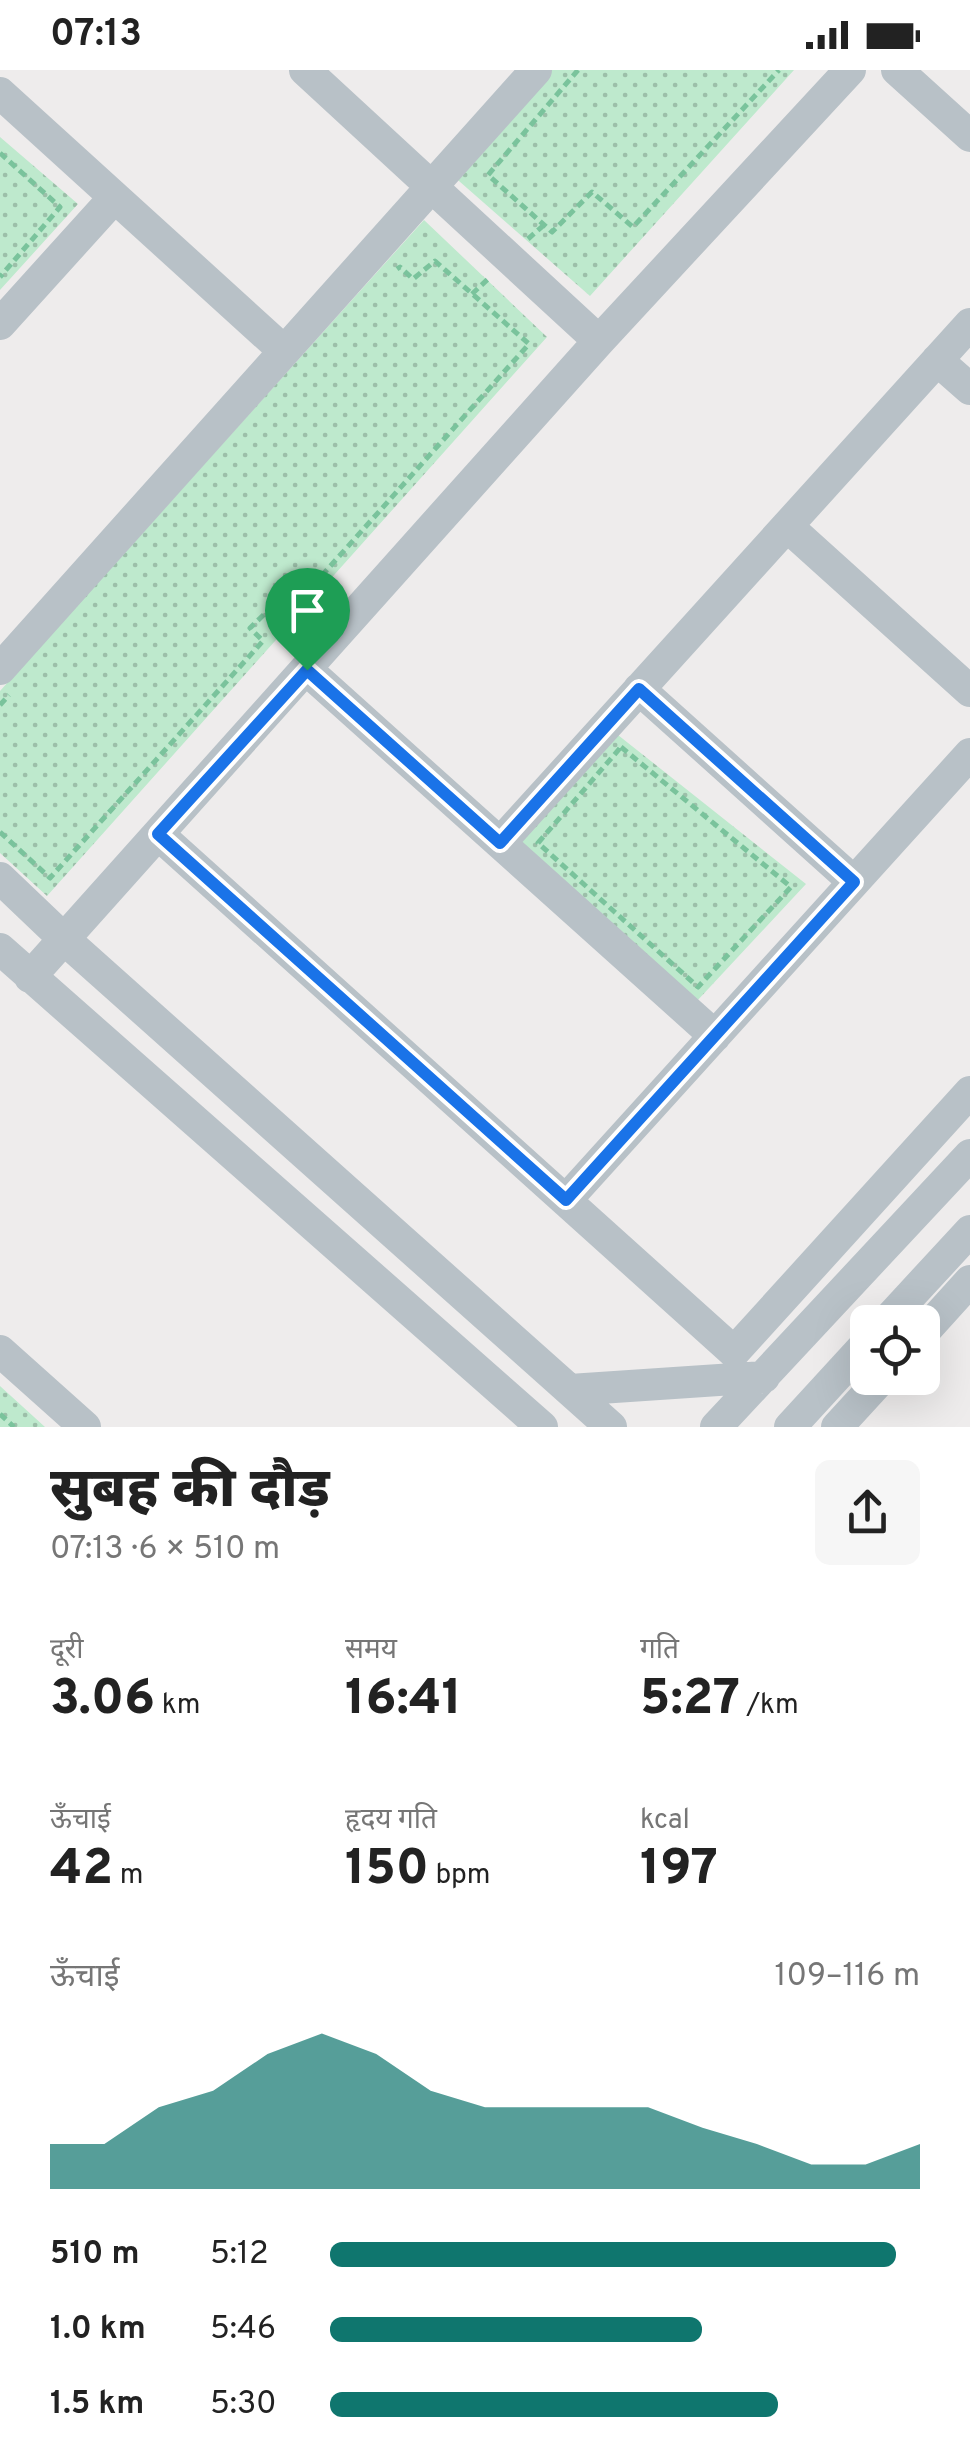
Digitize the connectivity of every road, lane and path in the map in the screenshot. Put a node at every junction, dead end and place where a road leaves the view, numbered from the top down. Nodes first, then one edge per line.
1 (305, 70) edge
2 (536, 70) edge
3 (578, 70) edge
4 (778, 70) edge
5 (850, 70) edge
6 (896, 70) edge
7 (0, 93) edge
8 (970, 136) edge
9 (0, 152) edge
10 (432, 186) junction
11 (114, 198) junction
12 (0, 277) edge
13 (386, 282) dead end
14 (0, 324) edge
15 (970, 324) edge
16 (600, 340) junction
17 (284, 352) junction
18 (937, 360) junction
19 (970, 389) edge
20 (787, 526) junction
21 (307, 670) junction
22 (7, 680) edge
23 (639, 689) junction
24 (970, 690) edge
25 (0, 705) edge
26 (970, 754) edge
27 (0, 832) edge
28 (158, 834) junction
29 (500, 843) junction
30 (538, 844) joint
31 (0, 878) edge
32 (854, 882) junction
33 (64, 938) junction
34 (0, 949) edge
35 (30, 977) junction
36 (715, 1036) junction
37 (970, 1092) edge
38 (970, 1156) edge
39 (566, 1200) junction
40 (970, 1231) edge
41 (970, 1282) edge
42 (902, 1305) edge
43 (940, 1314) edge
44 (0, 1351) edge
45 (734, 1352) junction
46 (850, 1362) edge
47 (764, 1376) junction
48 (709, 1380) junction
49 (570, 1390) junction
50 (866, 1395) edge
51 (0, 1414) edge
52 (532, 1422) edge
53 (14, 1427) edge
54 (85, 1427) edge
55 (611, 1427) edge
56 (716, 1427) edge
57 (790, 1427) edge
58 (837, 1427) edge

1 - 10 street
2 - 10 street
3 - 4 path
5 - 16 street
6 - 8 street
7 - 11 street
9 - 12 path
10 - 16 street
10 - 17 street
11 - 14 street
11 - 17 street
13 - 27 path
15 - 18 street
16 - 21 street
17 - 22 street
18 - 19 street
18 - 20 street
20 - 23 street
20 - 24 street
21 - 28 street
21 - 29 street
22 - 25 path
23 - 29 street
23 - 32 street
26 - 32 street
28 - 33 street
28 - 39 street
29 - 36 street
30 - 30 path
31 - 33 street
32 - 36 street
33 - 35 street
33 - 49 street
34 - 35 street
35 - 52 street
36 - 39 street
37 - 45 street
38 - 47 street
39 - 45 street
40 - 42 street
41 - 43 street
44 - 54 street
45 - 48 street
46 - 57 street
47 - 48 street
47 - 56 street
48 - 49 street
49 - 55 street
50 - 58 street
51 - 53 path

